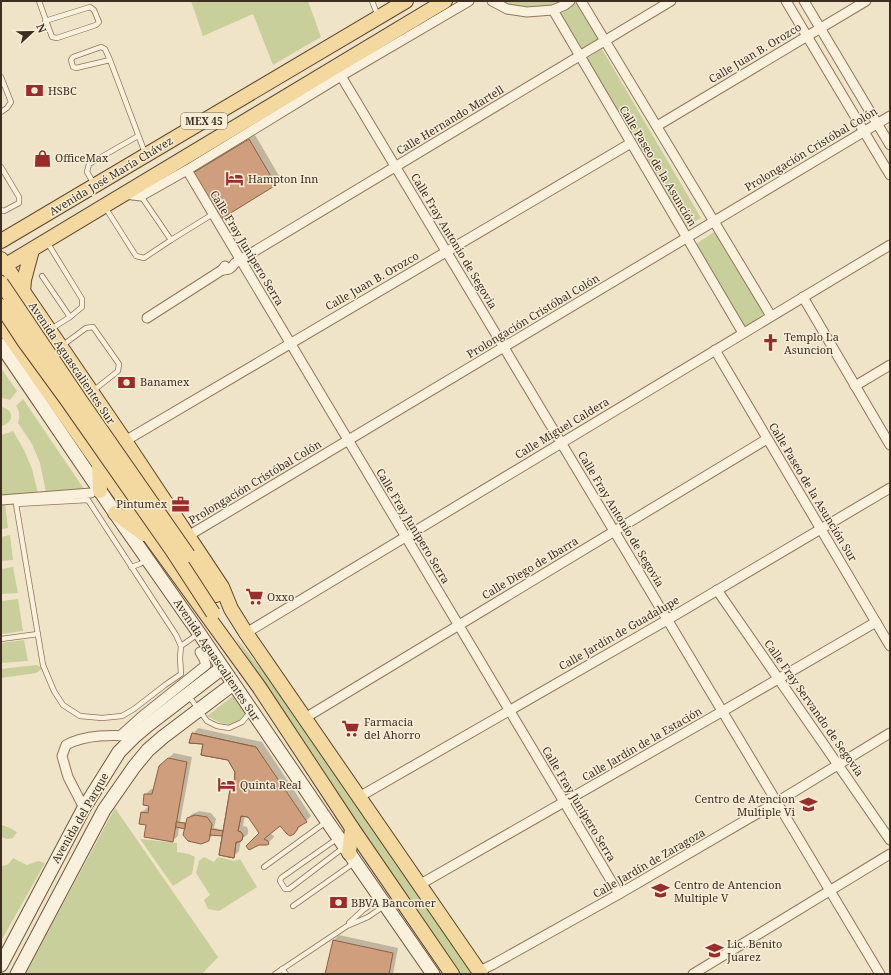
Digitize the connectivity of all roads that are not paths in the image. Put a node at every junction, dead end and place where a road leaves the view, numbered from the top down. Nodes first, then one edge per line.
1 (39, 1) edge
2 (372, 1) edge
3 (406, 1) edge
4 (444, 1) edge
5 (469, 1) edge
6 (492, 1) edge
7 (570, 1) edge
8 (582, 1) edge
9 (671, 1) edge
10 (786, 1) edge
11 (804, 1) edge
12 (866, 1) edge
13 (552, 10) junction
14 (378, 18) junction
15 (46, 21) junction
16 (820, 28) junction
17 (807, 36) junction
18 (605, 41) junction
19 (579, 56) junction
20 (110, 60) junction
21 (341, 76) junction
22 (1, 77) edge
23 (1, 112) edge
24 (890, 116) edge
25 (877, 124) junction
26 (657, 126) junction
27 (864, 131) junction
28 (138, 136) junction
29 (631, 143) junction
30 (890, 145) edge
31 (146, 155) junction
32 (1, 167) edge
33 (396, 167) junction
34 (187, 170) junction
35 (890, 175) edge
36 (95, 185) junction
37 (124, 194) junction
38 (141, 196) junction
39 (105, 206) junction
40 (1, 210) edge
41 (213, 214) junction
42 (714, 221) junction
43 (1, 228) edge
44 (17, 231) junction
45 (686, 238) junction
46 (46, 240) junction
47 (171, 240) junction
48 (1, 241) edge
49 (890, 245) edge
50 (32, 250) junction
51 (446, 251) junction
52 (238, 262) junction
53 (2, 264) edge
54 (42, 276) dead end
55 (1, 284) edge
56 (23, 292) junction
57 (803, 297) junction
58 (1, 306) edge
59 (771, 316) junction
60 (70, 317) junction
61 (147, 318) dead end
62 (1, 325) edge
63 (49, 330) junction
64 (743, 333) junction
65 (290, 343) junction
66 (1, 345) edge
67 (61, 347) junction
68 (504, 347) junction
69 (715, 350) junction
70 (890, 365) edge
71 (77, 370) junction
72 (36, 375) junction
73 (855, 386) junction
74 (92, 392) junction
75 (767, 439) junction
76 (348, 440) junction
77 (125, 441) junction
78 (561, 443) junction
79 (890, 445) edge
80 (99, 464) junction
81 (890, 488) edge
82 (93, 495) junction
83 (1, 500) edge
84 (115, 513) junction
85 (820, 529) junction
86 (614, 531) junction
87 (188, 536) junction
88 (406, 536) junction
89 (153, 541) junction
90 (147, 559) junction
91 (131, 567) junction
92 (717, 590) junction
93 (231, 609) junction
94 (667, 620) junction
95 (876, 622) junction
96 (458, 625) junction
97 (246, 633) junction
98 (38, 634) junction
99 (199, 634) junction
100 (1, 639) edge
101 (180, 646) junction
102 (890, 646) edge
103 (200, 652) dead end
104 (222, 668) junction
105 (778, 678) junction
106 (233, 684) junction
107 (259, 687) junction
108 (187, 694) junction
109 (134, 709) junction
110 (198, 710) junction
111 (252, 710) junction
112 (509, 710) junction
113 (722, 711) junction
114 (305, 718) junction
115 (144, 721) junction
116 (890, 733) edge
117 (120, 736) junction
118 (135, 736) junction
119 (838, 764) junction
120 (359, 797) junction
121 (564, 802) junction
122 (777, 802) junction
123 (84, 808) junction
124 (327, 821) junction
125 (352, 828) junction
126 (890, 840) edge
127 (347, 850) junction
128 (890, 854) edge
129 (264, 867) dead end
130 (419, 884) junction
131 (830, 890) junction
132 (619, 894) junction
133 (383, 901) junction
134 (293, 906) dead end
135 (347, 926) junction
136 (1, 965) edge
137 (282, 969) junction
138 (480, 973) edge
139 (17, 974) edge
140 (275, 974) edge
141 (286, 974) edge
142 (433, 974) edge
143 (452, 974) edge
144 (693, 974) edge
145 (880, 974) edge

1 - 15 lane
2 - 14 lane
3 - 14 main road, Avenida José María Chávez / MEX 45
4 - 37 main road, Avenida José María Chávez / MEX 45
5 - 21 street
6 - 13 street
7 - 13 street
8 - 18 street, Calle Paseo de la Asunción
9 - 18 street, Calle Hernando Martell
10 - 17 street
11 - 16 street
12 - 16 street, Calle Juan B. Orozco
13 - 19 street, Calle Paseo de la Asunción
14 - 31 main road, Avenida José María Chávez / MEX 45
15 - 15 lane
16 - 17 street, Calle Juan B. Orozco
16 - 25 street
17 - 26 street, Calle Juan B. Orozco
17 - 27 street
18 - 19 street, Calle Hernando Martell
18 - 26 street, Calle Paseo de la Asunción
19 - 29 street, Calle Paseo de la Asunción
19 - 33 street, Calle Hernando Martell
20 - 20 lane
20 - 28 lane
21 - 33 street, Calle Fray Antonio de Segovia
21 - 34 street
22 - 23 lane
24 - 25 street, Prolongación Cristóbal Colón
25 - 27 street, Prolongación Cristóbal Colón
25 - 30 street
26 - 42 street, Calle Paseo de la Asunción
27 - 35 street
27 - 42 street, Prolongación Cristóbal Colón
28 - 31 lane
28 - 36 lane
29 - 45 street, Calle Paseo de la Asunción
29 - 51 street, Calle Juan B. Orozco
31 - 36 main road, Avenida José María Chávez / MEX 45
32 - 40 lane
33 - 51 street, Calle Fray Antonio de Segovia
33 - 52 street, Calle Hernando Martell
34 - 38 street
34 - 41 street, Calle Fray Junípero Serra
36 - 44 main road, Avenida José María Chávez / MEX 45
37 - 38 street, Avenida José María Chávez
37 - 39 main road, Avenida José María Chávez / MEX 45
38 - 47 lane
39 - 46 main road, Avenida José María Chávez / MEX 45
39 - 47 lane
41 - 47 lane
41 - 52 street, Calle Fray Junípero Serra
42 - 45 street, Prolongación Cristóbal Colón
42 - 59 street, Calle Paseo de la Asunción
43 - 44 main road
44 - 48 main road, Avenida José María Chávez / MEX 45
45 - 64 street, Calle Paseo de la Asunción
45 - 68 street, Prolongación Cristóbal Colón
46 - 50 main road, Avenida José María Chávez / MEX 45
46 - 60 lane
49 - 57 street, Calle Miguel Caldera
50 - 53 main road, Avenida José María Chávez / MEX 45
50 - 56 main road
51 - 65 street, Calle Juan B. Orozco
51 - 68 street, Calle Fray Antonio de Segovia
52 - 61 street, Calle Hernando Martell
52 - 65 street, Calle Fray Junípero Serra
53 - 56 main road, Avenida Aguascalientes Sur
54 - 60 lane
55 - 93 main road, Avenida Aguascalientes Sur, bridge
56 - 63 main road, Avenida Aguascalientes Sur
57 - 59 street, Calle Miguel Caldera
57 - 73 street
58 - 107 main road, Avenida Aguascalientes Sur, bridge
59 - 64 street, Calle Miguel Caldera
60 - 63 lane
62 - 72 main road, Avenida Aguascalientes Sur
63 - 67 main road, Avenida Aguascalientes Sur
64 - 69 street, Calle Miguel Caldera
65 - 76 street, Calle Fray Junípero Serra
65 - 77 street, Calle Juan B. Orozco
66 - 82 street, Avenida Aguascalientes Sur
67 - 71 main road, Avenida Aguascalientes Sur
67 - 74 lane
68 - 76 street, Prolongación Cristóbal Colón
68 - 78 street, Calle Fray Antonio de Segovia
69 - 75 street, Calle Paseo de la Asunción Sur
69 - 78 street, Calle Miguel Caldera
70 - 73 street
71 - 72 main road
71 - 74 main road, Avenida Aguascalientes Sur
72 - 80 main road, Avenida Aguascalientes Sur
73 - 79 street
74 - 77 main road, Avenida Aguascalientes Sur
75 - 85 street, Calle Paseo de la Asunción Sur
75 - 86 street, Calle Diego de Ibarra
76 - 87 street, Prolongación Cristóbal Colón
76 - 88 street, Calle Fray Junípero Serra
77 - 87 main road, Avenida Aguascalientes Sur
78 - 86 street, Calle Fray Antonio de Segovia
78 - 88 street, Calle Miguel Caldera
80 - 82 main road
80 - 89 main road, Avenida Aguascalientes Sur
81 - 85 street, Calle Jardín de Guadalupe
82 - 83 street
82 - 84 street, Avenida Aguascalientes Sur
82 - 91 lane
82 - 98 lane
84 - 89 main road
84 - 90 street, Avenida Aguascalientes Sur
85 - 92 street, Calle Jardín de Guadalupe
85 - 95 street, Calle Paseo de la Asunción Sur
86 - 94 street, Calle Fray Antonio de Segovia
86 - 96 street, Calle Diego de Ibarra
87 - 93 main road, Avenida Aguascalientes Sur
88 - 96 street, Calle Fray Junípero Serra
88 - 97 street, Calle Miguel Caldera
89 - 107 main road, Avenida Aguascalientes Sur
90 - 91 lane
90 - 99 street, Avenida Aguascalientes Sur
91 - 101 lane
92 - 94 street, Calle Jardín de Guadalupe
92 - 105 street, Calle Fray Servando de Segovia
93 - 97 main road, Avenida Aguascalientes Sur
94 - 112 street, Calle Jardín de Guadalupe
94 - 113 street, Calle Fray Antonio de Segovia
95 - 102 street, Calle Paseo de la Asunción Sur
95 - 105 street, Calle Jardín de la Estación
96 - 112 street, Calle Fray Junípero Serra
96 - 114 street, Calle Diego de Ibarra
97 - 114 main road, Avenida Aguascalientes Sur
98 - 100 lane
98 - 109 lane
99 - 101 lane
99 - 104 street, Avenida Aguascalientes Sur
101 - 109 lane
103 - 115 street
104 - 106 street, Avenida Aguascalientes Sur
104 - 108 street, Avenida del Parque
105 - 113 street, Calle Jardín de la Estación
105 - 119 street, Calle Fray Servando de Segovia
106 - 110 street, Avenida del Parque
106 - 111 street, Avenida Aguascalientes Sur
107 - 125 main road, Avenida Aguascalientes Sur
108 - 110 lane
108 - 115 street, Avenida del Parque
109 - 115 lane
110 - 111 lane
110 - 139 street, Avenida del Parque
111 - 124 street, Avenida Aguascalientes Sur
112 - 120 street, Calle Jardín de Guadalupe
112 - 121 street, Calle Fray Junípero Serra
113 - 121 street, Calle Jardín de la Estación
113 - 122 street, Calle Fray Antonio de Segovia
114 - 120 main road, Avenida Aguascalientes Sur
115 - 117 street
115 - 118 street, Avenida del Parque
116 - 119 street, Calle Jardín de Zaragoza
117 - 118 street
117 - 123 street
118 - 123 street, Avenida del Parque
119 - 122 street, Calle Jardín de Zaragoza
119 - 126 street, Calle Fray Servando de Segovia
120 - 130 main road, Avenida Aguascalientes Sur
121 - 130 street, Calle Jardín de la Estación
121 - 132 street, Calle Fray Junípero Serra
122 - 131 street, Calle Fray Antonio de Segovia
122 - 132 street, Calle Jardín de Zaragoza
123 - 136 street, Avenida del Parque
124 - 127 street, Avenida Aguascalientes Sur
124 - 129 lane
125 - 127 main road
125 - 143 main road, Avenida Aguascalientes Sur
127 - 127 lane
127 - 133 street, Avenida Aguascalientes Sur
127 - 134 lane
128 - 131 street
130 - 138 main road, Avenida Aguascalientes Sur
131 - 144 street
131 - 145 street, Calle Fray Antonio de Segovia
132 - 138 street, Calle Jardín de Zaragoza
133 - 135 lane
133 - 135 lane
133 - 142 street, Avenida Aguascalientes Sur
135 - 137 lane
137 - 140 lane
137 - 141 lane

